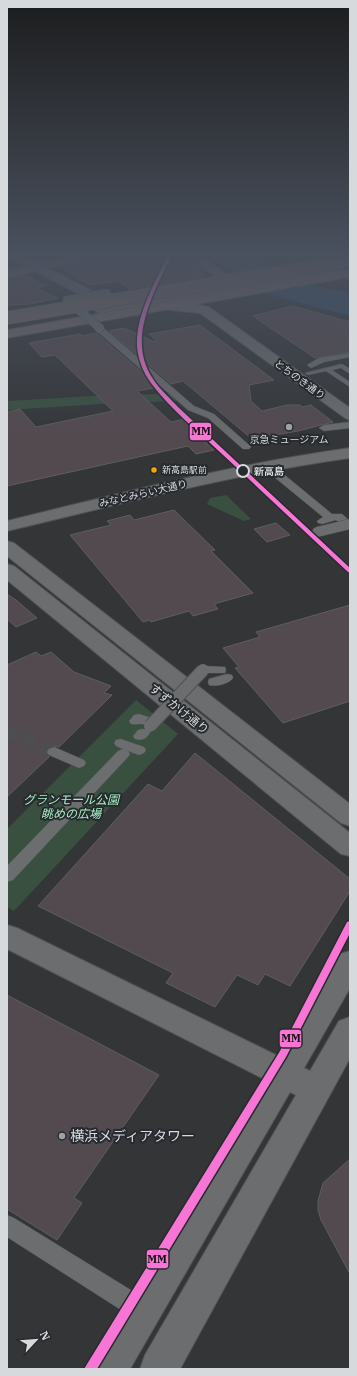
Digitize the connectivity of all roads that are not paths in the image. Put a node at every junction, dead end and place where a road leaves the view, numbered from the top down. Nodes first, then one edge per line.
1 (33, 319) edge
2 (35, 319) edge
3 (36, 319) edge
4 (40, 319) edge
5 (89, 319) edge
6 (90, 319) edge
7 (226, 319) edge
8 (230, 319) edge
9 (7, 324) edge
10 (98, 327) junction
11 (111, 328) dead end
12 (7, 334) edge
13 (350, 355) edge
14 (310, 369) junction
15 (327, 369) junction
16 (350, 372) edge
17 (350, 385) edge
18 (350, 402) edge
19 (350, 415) edge
20 (350, 425) edge
21 (327, 426) dead end
22 (350, 441) edge
23 (246, 447) dead end
24 (350, 453) edge
25 (277, 474) dead end
26 (7, 510) edge
27 (350, 513) edge
28 (332, 522) junction
29 (350, 525) edge
30 (7, 526) edge
31 (317, 532) dead end
32 (7, 547) edge
33 (7, 570) edge
34 (214, 682) dead end
35 (136, 721) dead end
36 (136, 740) junction
37 (54, 752) tunnel mouth
38 (79, 763) dead end
39 (350, 817) edge
40 (350, 847) edge
41 (7, 876) edge
42 (7, 936) edge
43 (350, 962) edge
44 (350, 1030) edge
45 (284, 1074) junction
46 (317, 1090) junction
47 (7, 1225) edge
48 (126, 1300) dead end
49 (108, 1369) edge
50 (159, 1369) edge

1 - 9 highway
2 - 9 highway
3 - 9 highway
4 - 9 highway
5 - 10 street, bridge
6 - 12 highway
7 - 19 street, とちのき通り
8 - 14 street, とちのき通り
10 - 11 street
10 - 23 street
13 - 14 street
14 - 15 lane
14 - 18 street, とちのき通り
15 - 16 lane
15 - 17 lane
20 - 21 street
22 - 26 street, みなとみらい大通り
24 - 30 street, みなとみらい大通り
25 - 28 street
27 - 28 street
28 - 29 street, bridge
28 - 31 street, bridge
32 - 39 street, すずかけ通り
33 - 40 street, すずかけ通り
34 - 36 street, bridge
35 - 36 street
36 - 41 street
37 - 38 street
42 - 45 street
43 - 45 street
44 - 46 street
45 - 46 street
45 - 49 street
46 - 50 street
47 - 48 street

